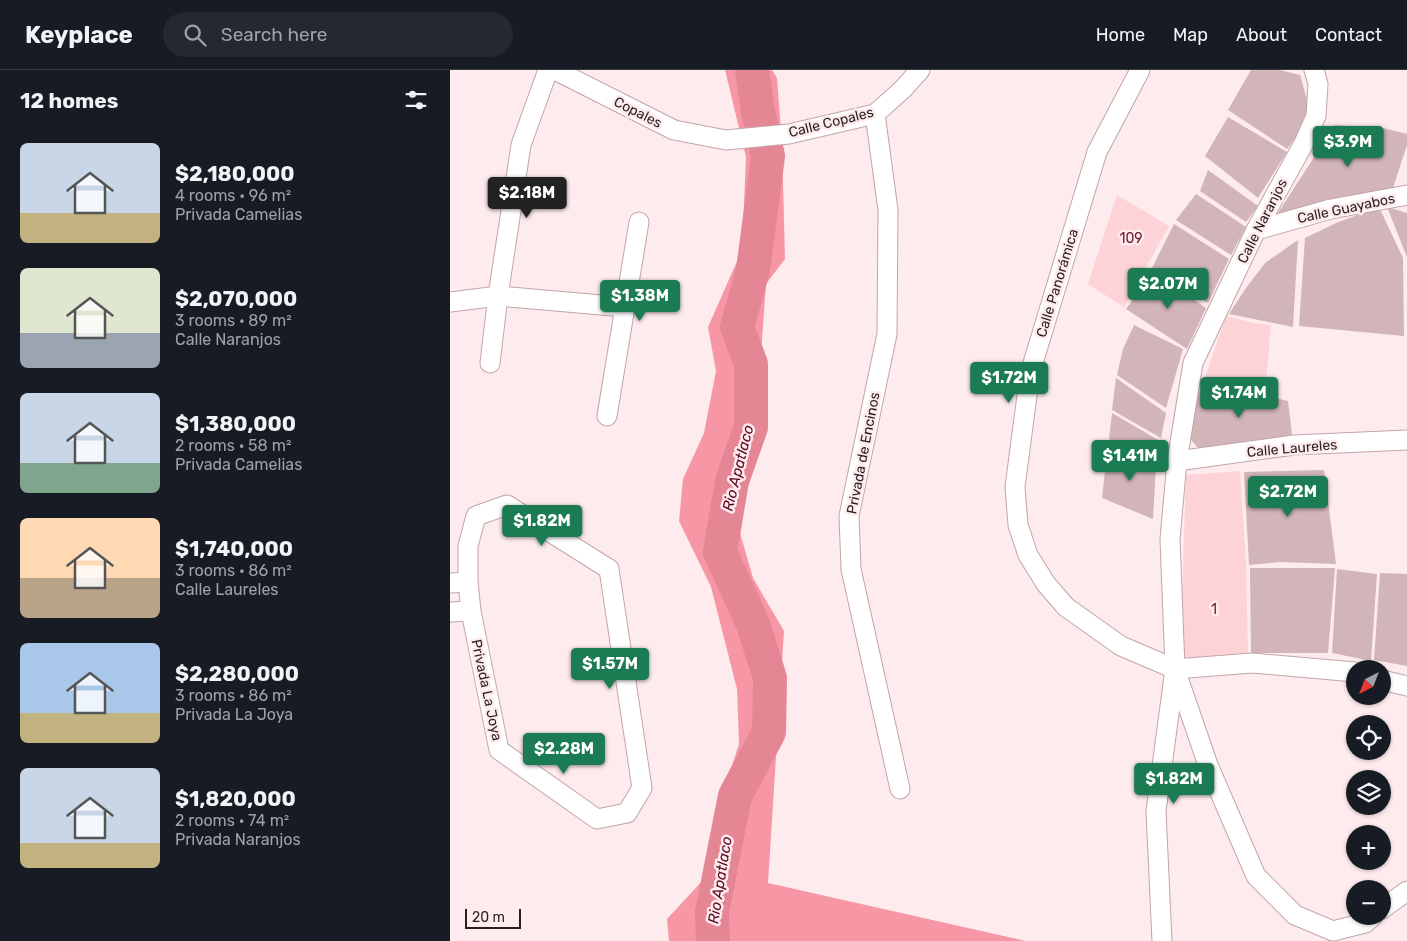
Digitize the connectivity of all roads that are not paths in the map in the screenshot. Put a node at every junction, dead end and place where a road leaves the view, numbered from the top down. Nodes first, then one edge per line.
1 (548, 70) edge
2 (555, 70) edge
3 (920, 70) edge
4 (1140, 70) edge
5 (1314, 70) edge
6 (876, 114) junction
7 (726, 140) joint
8 (1407, 195) edge
9 (639, 222) dead end
10 (1256, 230) junction
11 (498, 296) junction
12 (450, 302) edge
13 (625, 307) junction
14 (490, 363) dead end
15 (607, 416) dead end
16 (1407, 440) edge
17 (1177, 461) junction
18 (459, 583) edge
19 (471, 611) junction
20 (450, 612) edge
21 (1175, 668) junction
22 (1346, 671) edge
23 (1391, 682) edge
24 (1407, 686) edge
25 (900, 788) dead end
26 (1407, 891) edge
27 (1391, 903) edge
28 (1358, 925) edge
29 (1332, 936) edge
30 (1162, 941) edge

1 - 11 street
2 - 7 street, Copales
3 - 6 street, Calle Copales
4 - 21 street, Calle Panorámica
5 - 10 street, Calle Naranjos
6 - 7 street, Calle Copales
6 - 25 street, Privada de Encinos
8 - 10 street, Calle Guayabos
9 - 13 street
10 - 17 street, Calle Naranjos
11 - 12 street
11 - 13 street
11 - 14 street
13 - 15 street
16 - 17 street, Calle Laureles
17 - 21 street, Calle Naranjos
18 - 19 street, Privada La Joya
18 - 19 street, Privada La Joya
19 - 20 street
21 - 22 street
21 - 29 street
21 - 30 street
23 - 24 street
26 - 27 street
28 - 29 street

